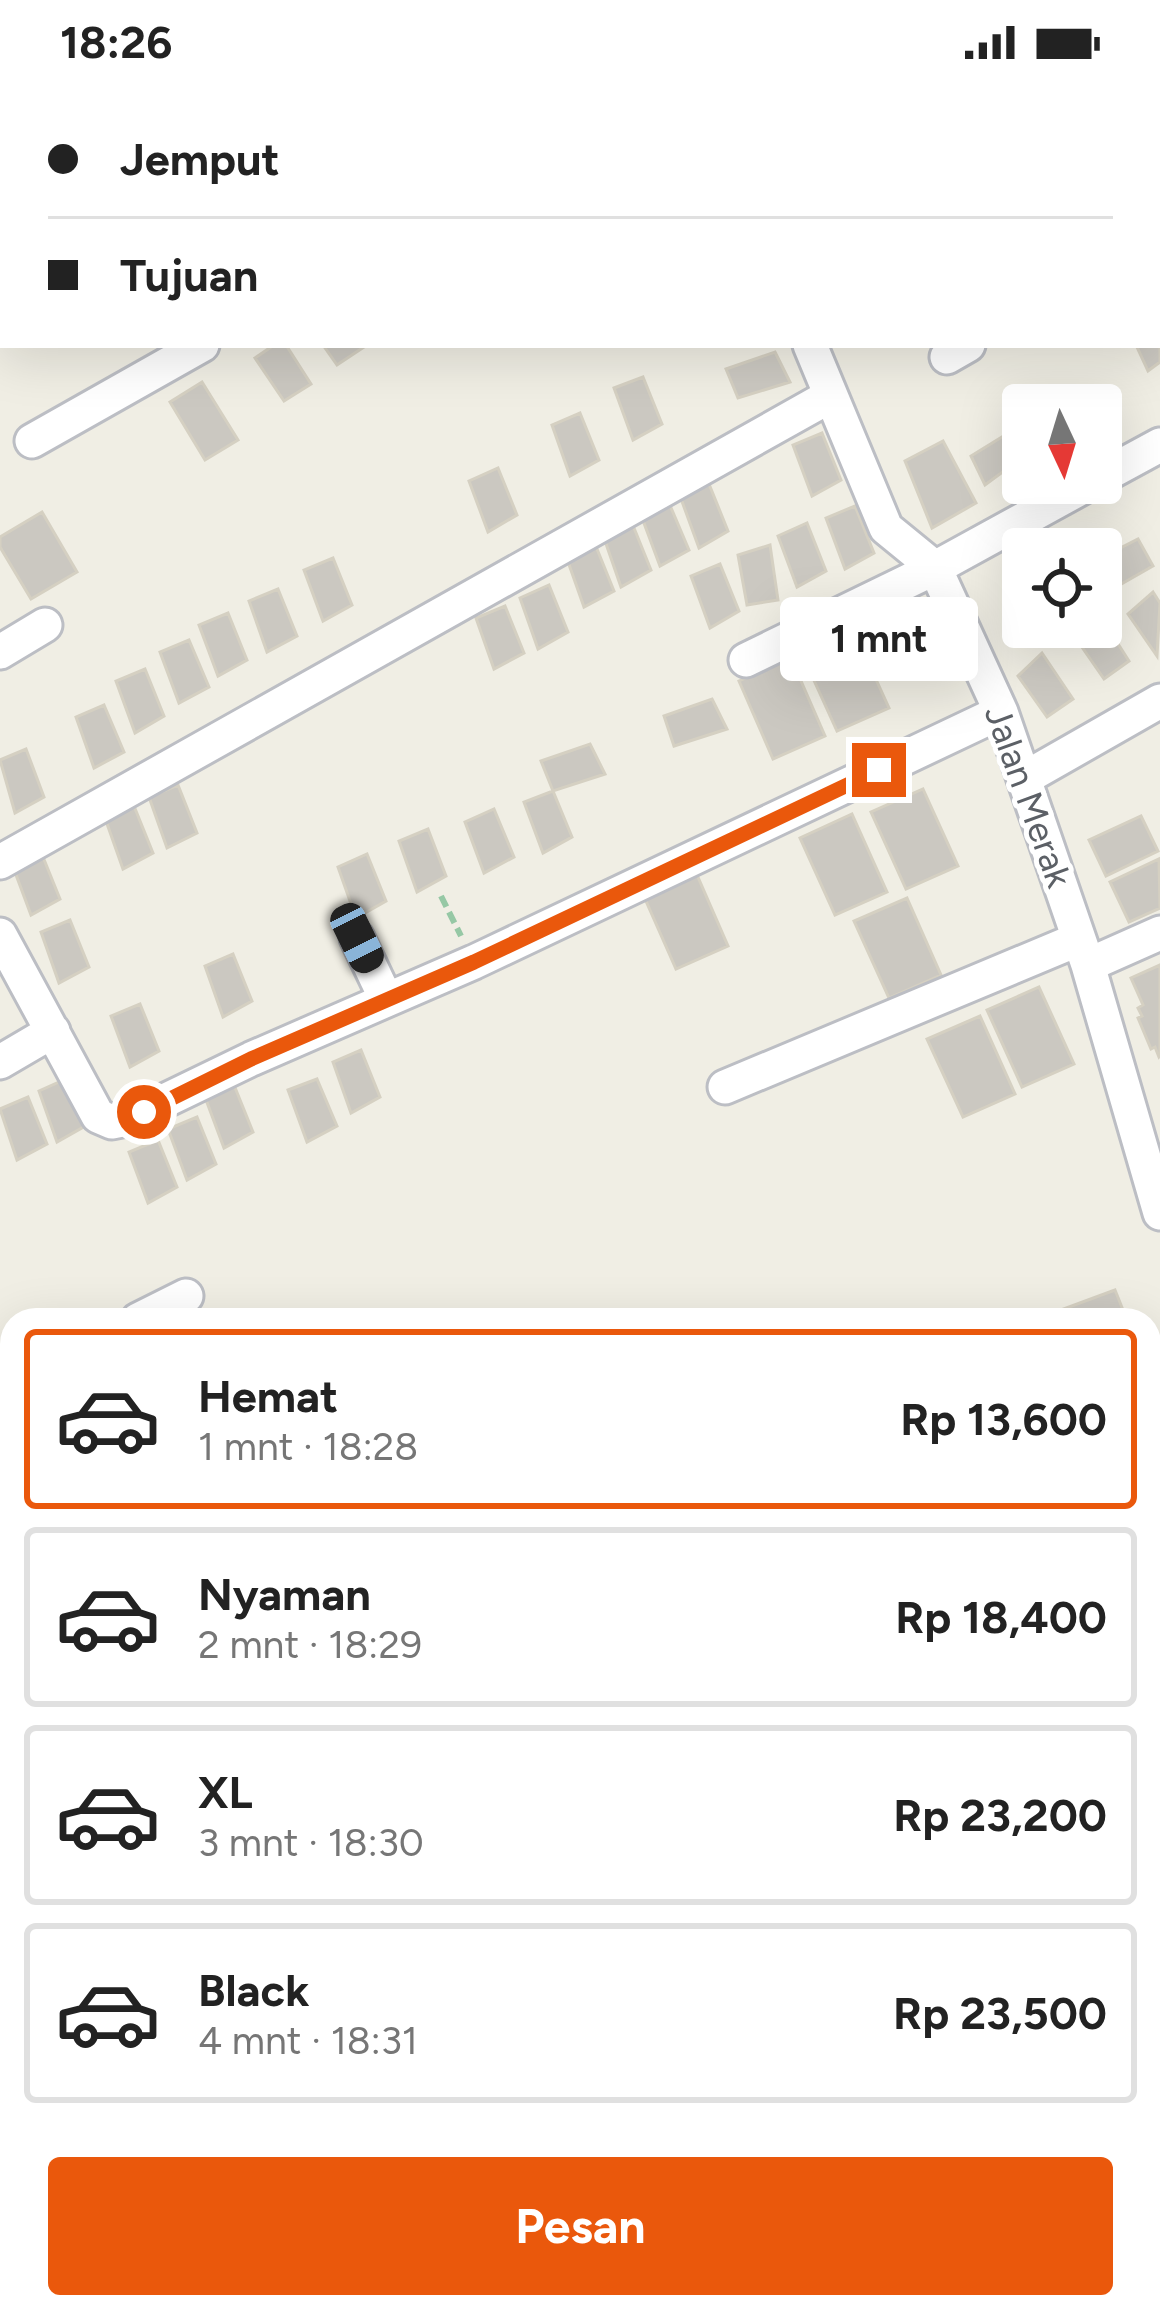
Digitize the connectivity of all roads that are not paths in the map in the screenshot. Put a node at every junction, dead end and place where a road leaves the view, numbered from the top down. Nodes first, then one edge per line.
1 (197, 348) edge
2 (811, 348) edge
3 (830, 396) junction
4 (32, 441) dead end
5 (1160, 445) edge
6 (1122, 466) edge
7 (1051, 504) edge
8 (934, 568) junction
9 (45, 625) dead end
10 (0, 652) edge
11 (746, 660) dead end
12 (1160, 700) edge
13 (1001, 712) junction
14 (1025, 778) junction
15 (0, 862) edge
16 (1160, 933) edge
17 (0, 935) edge
18 (357, 938) dead end
19 (1083, 952) junction
20 (386, 999) junction
21 (53, 1031) junction
22 (0, 1062) edge
23 (725, 1087) dead end
24 (1151, 1149) edge
25 (1160, 1213) edge
26 (186, 1296) dead end
27 (162, 1308) edge

1 - 4 street
2 - 3 street, Jalan Merak
3 - 8 street, Jalan Merak
3 - 15 street
5 - 6 street
7 - 8 street
8 - 11 street
8 - 13 street, Jalan Merak
9 - 10 street
12 - 14 street
13 - 14 street, Jalan Merak
13 - 20 street
14 - 19 street, Jalan Merak
16 - 19 street
17 - 21 street
18 - 20 street
19 - 23 street
19 - 24 street, Jalan Merak
20 - 21 street
21 - 22 street
24 - 25 street, Jalan Merak
26 - 27 street

